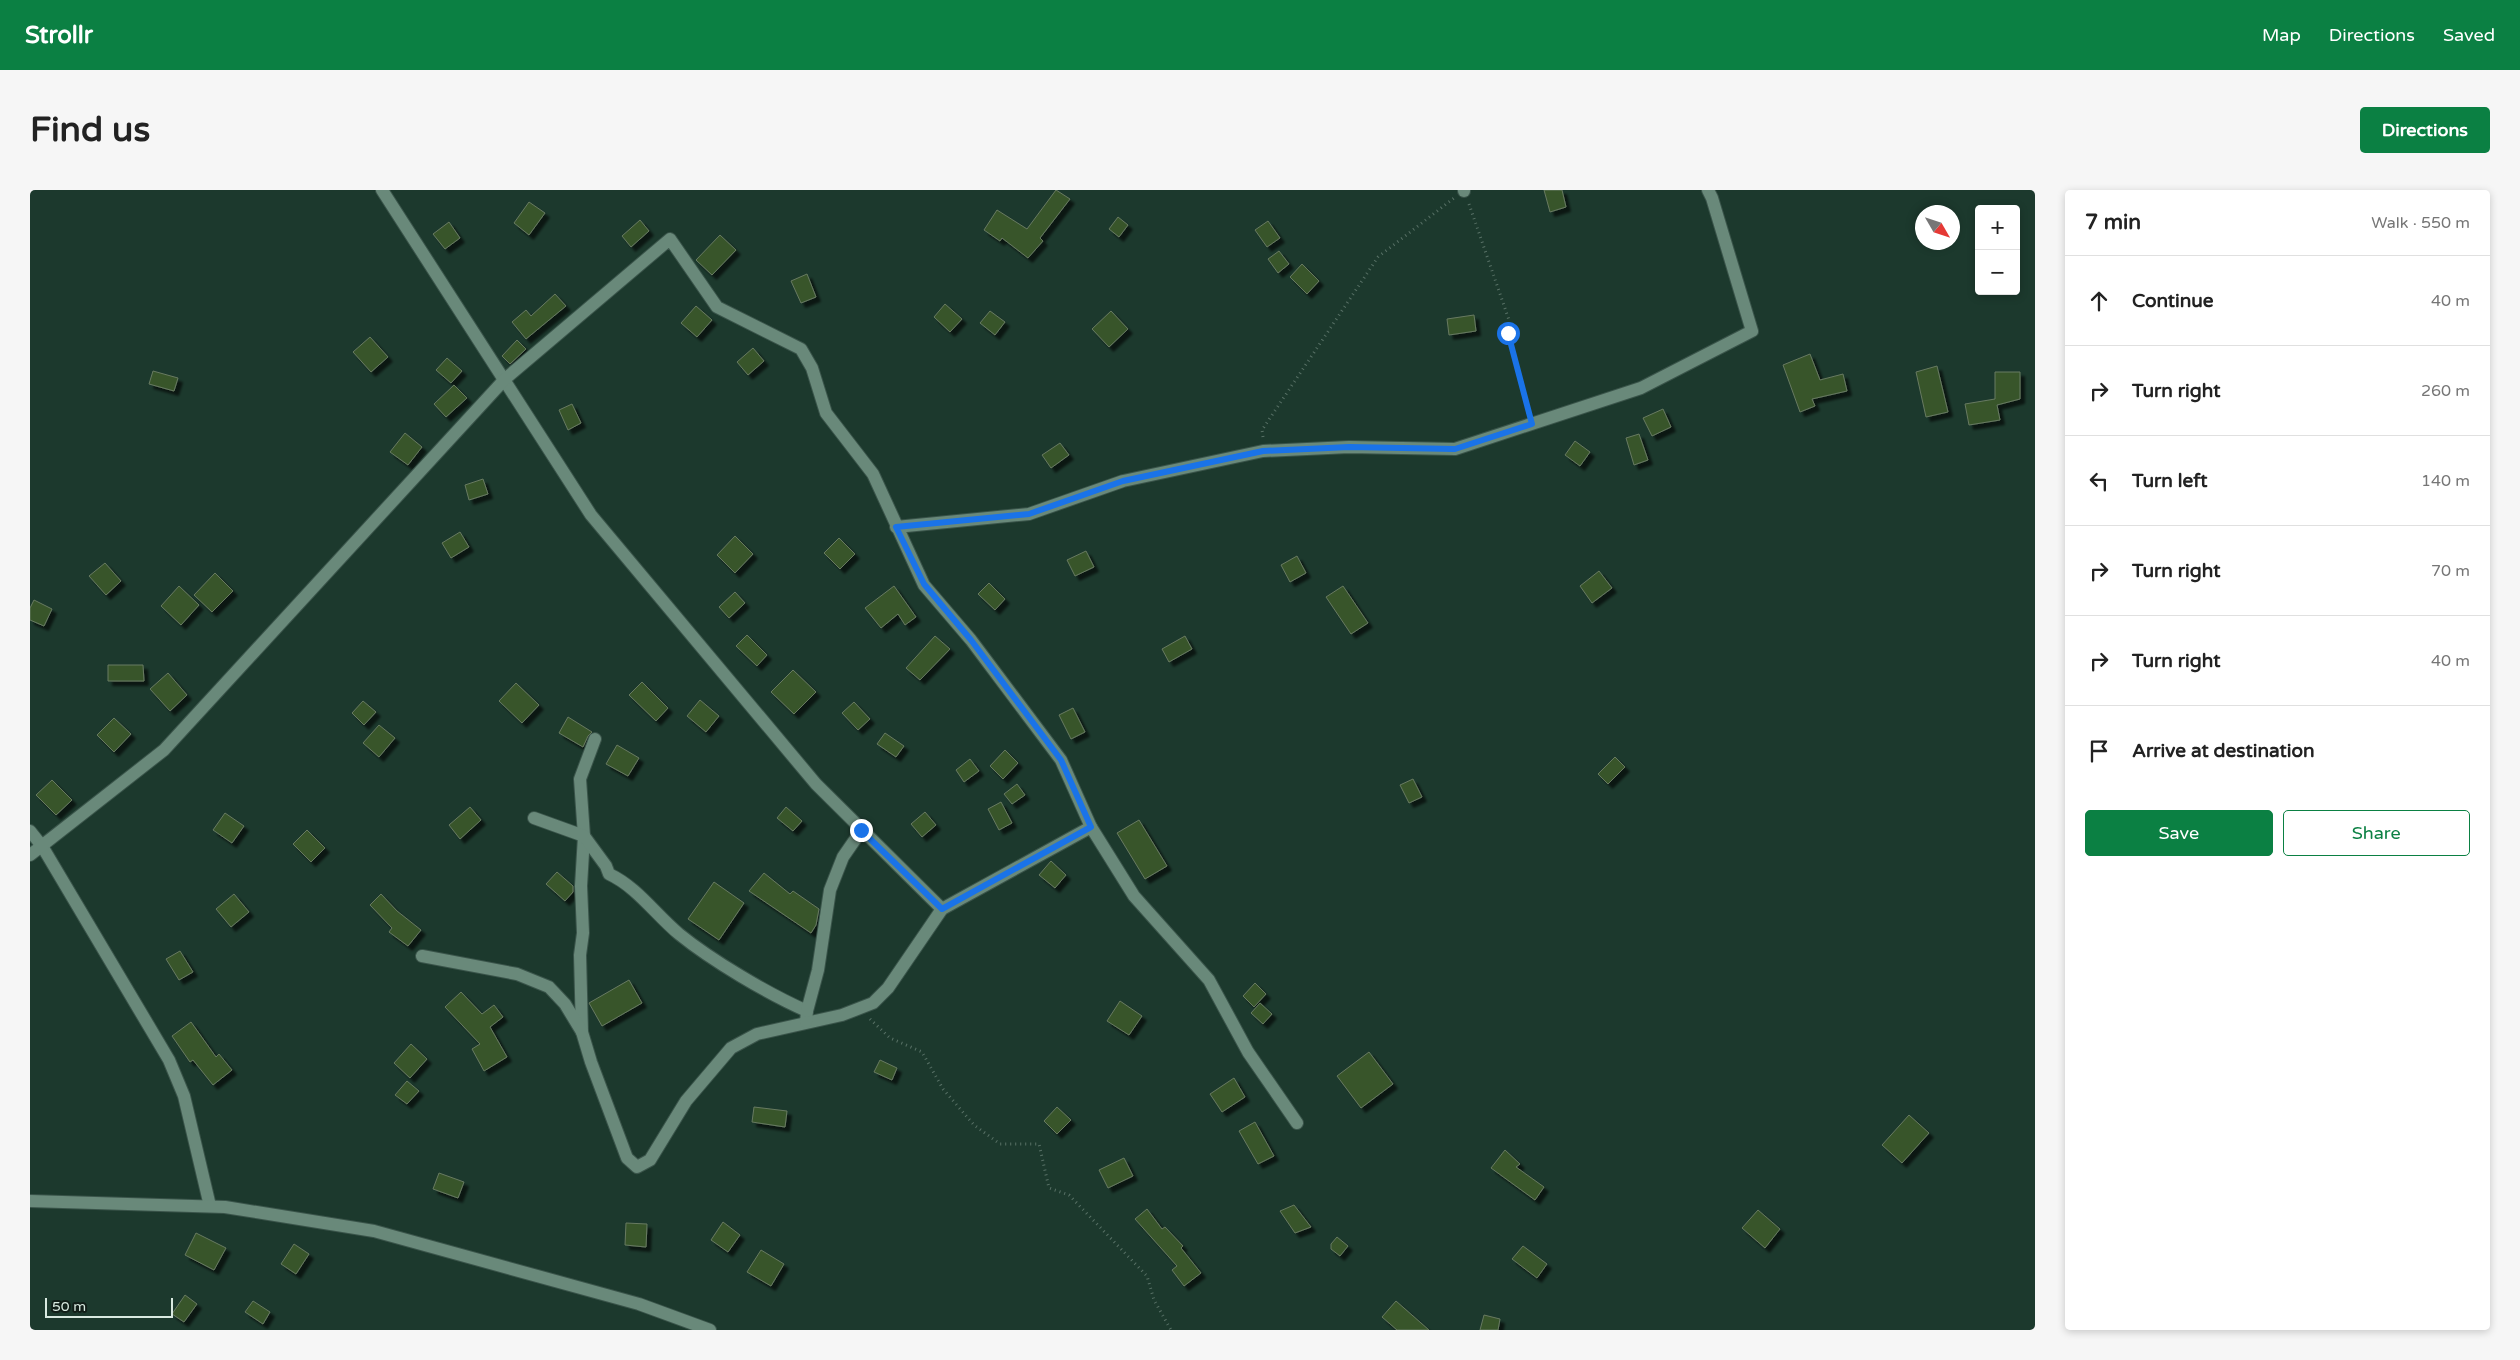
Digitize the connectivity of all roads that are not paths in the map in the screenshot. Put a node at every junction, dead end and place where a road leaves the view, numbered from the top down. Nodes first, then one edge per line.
1 (382, 190) edge
2 (1708, 190) edge
3 (505, 379) junction
4 (896, 527) junction
5 (595, 739) dead end
6 (534, 818) dead end
7 (1091, 827) junction
8 (861, 830) junction
9 (30, 831) edge
10 (584, 836) junction
11 (42, 846) junction
12 (30, 855) edge
13 (942, 909) junction
14 (422, 956) dead end
15 (806, 1016) junction
16 (582, 1032) junction
17 (1297, 1123) dead end
18 (30, 1201) edge
19 (210, 1206) junction
20 (710, 1330) edge

1 - 3 street
2 - 4 street
3 - 4 street
3 - 8 street
3 - 11 street
4 - 7 street
5 - 10 street
6 - 10 street
7 - 13 street
7 - 17 street
8 - 13 street
8 - 15 street
9 - 11 street
10 - 15 street
10 - 16 street
11 - 12 street
11 - 19 street
13 - 15 street
14 - 16 street
15 - 16 street
18 - 19 street
19 - 20 street

